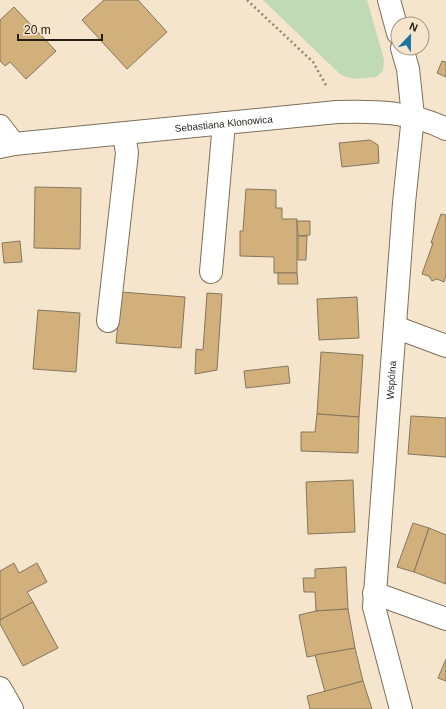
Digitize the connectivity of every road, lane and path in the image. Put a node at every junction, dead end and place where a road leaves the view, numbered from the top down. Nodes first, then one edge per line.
1 (247, 0) edge
2 (389, 0) edge
3 (393, 16) edge
4 (404, 56) edge
5 (337, 112) junction
6 (413, 116) junction
7 (224, 123) junction
8 (0, 126) edge
9 (446, 129) edge
10 (124, 134) junction
11 (7, 146) edge
12 (211, 272) dead end
13 (108, 321) dead end
14 (394, 327) junction
15 (446, 346) edge
16 (374, 593) junction
17 (446, 619) edge
18 (0, 688) edge
19 (12, 709) edge
20 (401, 709) edge

1 - 5 path
2 - 3 street
4 - 6 street, Wspólna
5 - 6 street, Sebastiana Klonowica
5 - 7 street, Sebastiana Klonowica
6 - 9 street, Sebastiana Klonowica
6 - 14 street, Wspólna
7 - 10 street, Sebastiana Klonowica
7 - 12 street
8 - 11 street
10 - 11 street, Sebastiana Klonowica
10 - 13 street
14 - 15 street
14 - 16 street, Wspólna
16 - 17 street
16 - 20 street, Wspólna
18 - 19 street

